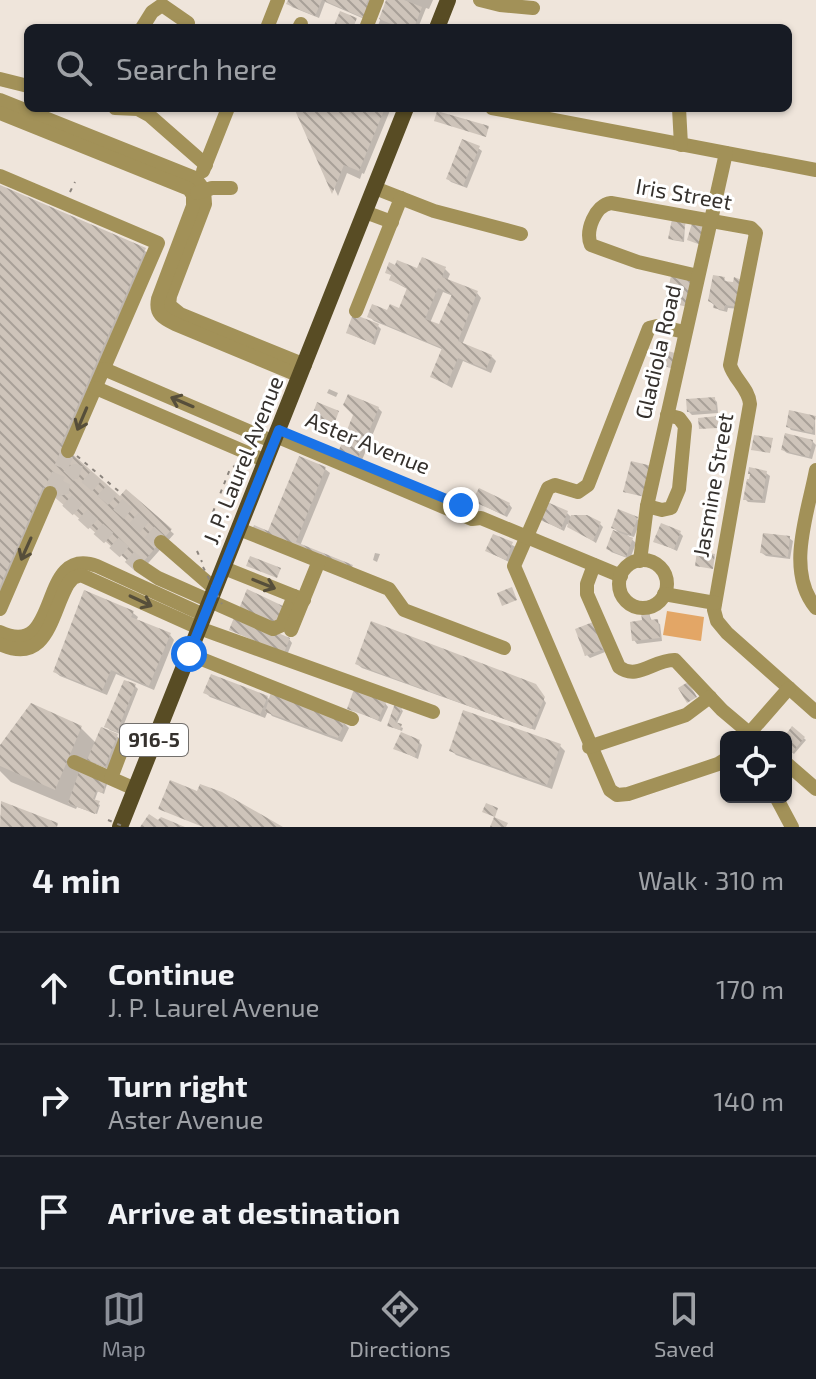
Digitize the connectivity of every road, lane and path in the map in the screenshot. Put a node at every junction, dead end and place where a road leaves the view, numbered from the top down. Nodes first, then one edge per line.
1 (278, 0) edge
2 (377, 0) edge
3 (448, 0) edge
4 (480, 0) edge
5 (533, 8) dead end
6 (188, 23) dead end
7 (144, 24) edge
8 (269, 24) edge
9 (368, 24) edge
10 (439, 24) edge
11 (0, 79) edge
12 (24, 85) edge
13 (0, 101) edge
14 (24, 111) edge
15 (25, 112) edge
16 (144, 112) edge
17 (226, 112) edge
18 (404, 112) edge
19 (512, 112) edge
20 (679, 112) edge
21 (0, 113) edge
22 (681, 145) junction
23 (726, 153) junction
24 (124, 155) junction
25 (206, 165) junction
26 (816, 170) edge
27 (1, 179) edge
28 (75, 182) dead end
29 (231, 188) dead end
30 (375, 188) junction
31 (198, 189) junction
32 (68, 197) dead end
33 (401, 198) junction
34 (365, 212) junction
35 (711, 221) junction
36 (392, 222) junction
37 (755, 231) joint
38 (521, 234) dead end
39 (698, 276) junction
40 (356, 311) dead end
41 (685, 332) junction
42 (104, 369) junction
43 (302, 370) junction
44 (96, 388) junction
45 (667, 415) junction
46 (276, 436) junction
47 (69, 450) joint
48 (266, 461) junction
49 (244, 466) dead end
50 (816, 470) edge
51 (50, 493) tunnel mouth
52 (122, 494) dead end
53 (647, 506) junction
54 (213, 512) dead end
55 (239, 529) junction
56 (525, 537) junction
57 (161, 542) tunnel mouth
58 (197, 551) dead end
59 (319, 561) junction
60 (640, 561) junction
61 (594, 565) junction
62 (140, 566) tunnel mouth
63 (224, 568) junction
64 (76, 570) junction
65 (621, 576) junction
66 (664, 594) junction
67 (299, 598) junction
68 (715, 603) junction
69 (1, 606) edge
70 (210, 607) junction
71 (816, 608) edge
72 (291, 630) dead end
73 (0, 632) edge
74 (0, 644) edge
75 (504, 648) dead end
76 (189, 654) junction
77 (789, 688) junction
78 (710, 697) junction
79 (433, 712) dead end
80 (816, 712) edge
81 (352, 719) dead end
82 (745, 731) edge
83 (754, 731) edge
84 (589, 747) junction
85 (149, 751) junction
86 (74, 762) dead end
87 (720, 763) edge
88 (792, 772) edge
89 (111, 778) junction
90 (135, 789) junction
91 (816, 789) edge
92 (779, 803) edge
93 (117, 825) edge
94 (792, 827) edge

1 - 8 street
2 - 9 street
3 - 10 main road
4 - 5 street
6 - 7 street
11 - 12 street
13 - 14 street
15 - 24 street
16 - 25 street
17 - 25 street
18 - 30 main road, J. P. Laurel Avenue / 916-5
19 - 22 street
20 - 22 street
21 - 24 street
22 - 23 street
23 - 26 street
23 - 35 street, Gladiola Road
24 - 31 street
25 - 31 street
27 - 42 street
28 - 32 path
29 - 31 street
30 - 33 street
30 - 34 main road, J. P. Laurel Avenue / 916-5
31 - 43 street
33 - 36 street
33 - 38 street
34 - 36 street
34 - 43 main road, J. P. Laurel Avenue / 916-5
35 - 37 street, Iris Street
35 - 39 street, Gladiola Road
35 - 39 street, Iris Street
36 - 40 street
37 - 68 street, Jasmine Street
39 - 41 street, Gladiola Road
41 - 45 street, Gladiola Road
41 - 56 street
42 - 44 street
46 -> 42 street, Aster Avenue
43 - 46 main road, J. P. Laurel Avenue / 916-5
44 -> 47 street
44 - 48 street
45 - 53 street, Gladiola Road
45 - 53 street
46 - 48 main road, J. P. Laurel Avenue / 916-5
46 - 56 street, Aster Avenue
47 - 52 path
48 - 55 main road, J. P. Laurel Avenue / 916-5
49 - 54 path
50 - 71 street
51 -> 69 street
53 - 60 street, Gladiola Road
55 - 59 street
55 - 63 main road, J. P. Laurel Avenue / 916-5
56 - 61 street, Aster Avenue
56 - 84 street
57 - 70 street
58 - 70 path, bridge
59 - 67 street
59 - 75 street
60 - 65 street
60 - 66 street
61 - 65 street, Aster Avenue
61 - 78 street
62 - 70 street
63 -> 67 street
63 - 70 main road, J. P. Laurel Avenue / 916-5
64 - 70 street
64 - 73 street
64 - 74 street
65 - 66 street
66 - 68 street
67 - 70 street
67 - 72 street
68 - 77 street
70 - 76 main road, J. P. Laurel Avenue / 916-5
70 - 79 street
76 - 81 street
76 - 85 main road, J. P. Laurel Avenue / 916-5
77 - 80 street
77 - 83 street
78 - 82 street
78 - 84 street
84 - 87 street
85 - 89 street
85 - 90 main road, J. P. Laurel Avenue / 916-5
86 - 89 street
88 - 91 street
89 - 90 street
90 - 93 main road, J. P. Laurel Avenue / 916-5
92 - 94 street

